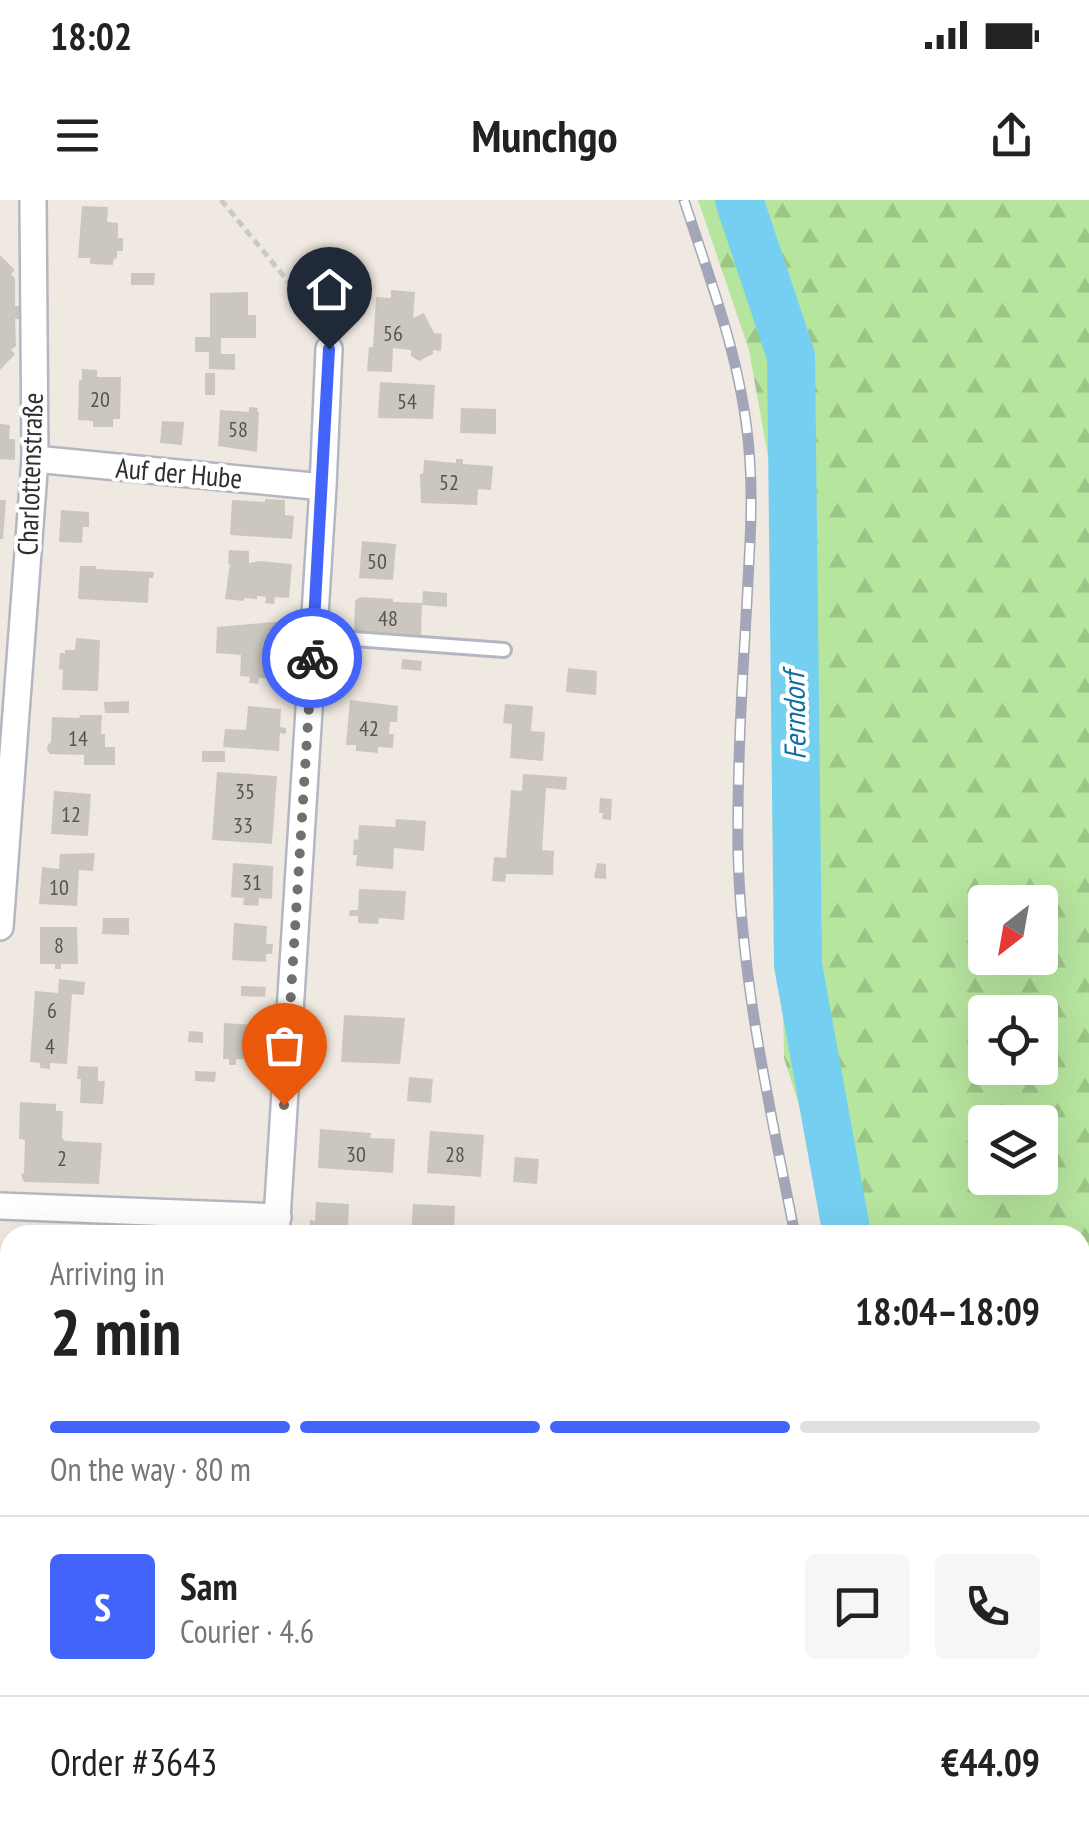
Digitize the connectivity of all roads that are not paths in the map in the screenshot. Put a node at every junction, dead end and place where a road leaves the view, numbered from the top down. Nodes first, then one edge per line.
1 (33, 200) edge
2 (329, 349) road end
3 (35, 460) junction
4 (323, 486) junction
5 (313, 636) junction
6 (504, 650) dead end
7 (0, 926) edge
8 (0, 1206) edge
9 (263, 1225) edge
10 (277, 1225) edge

1 - 3 street, Charlottenstraße
2 - 4 street
3 - 4 street, Auf der Hube
3 - 7 street, Charlottenstraße
4 - 5 street
5 - 6 lane
5 - 10 street
8 - 9 street

